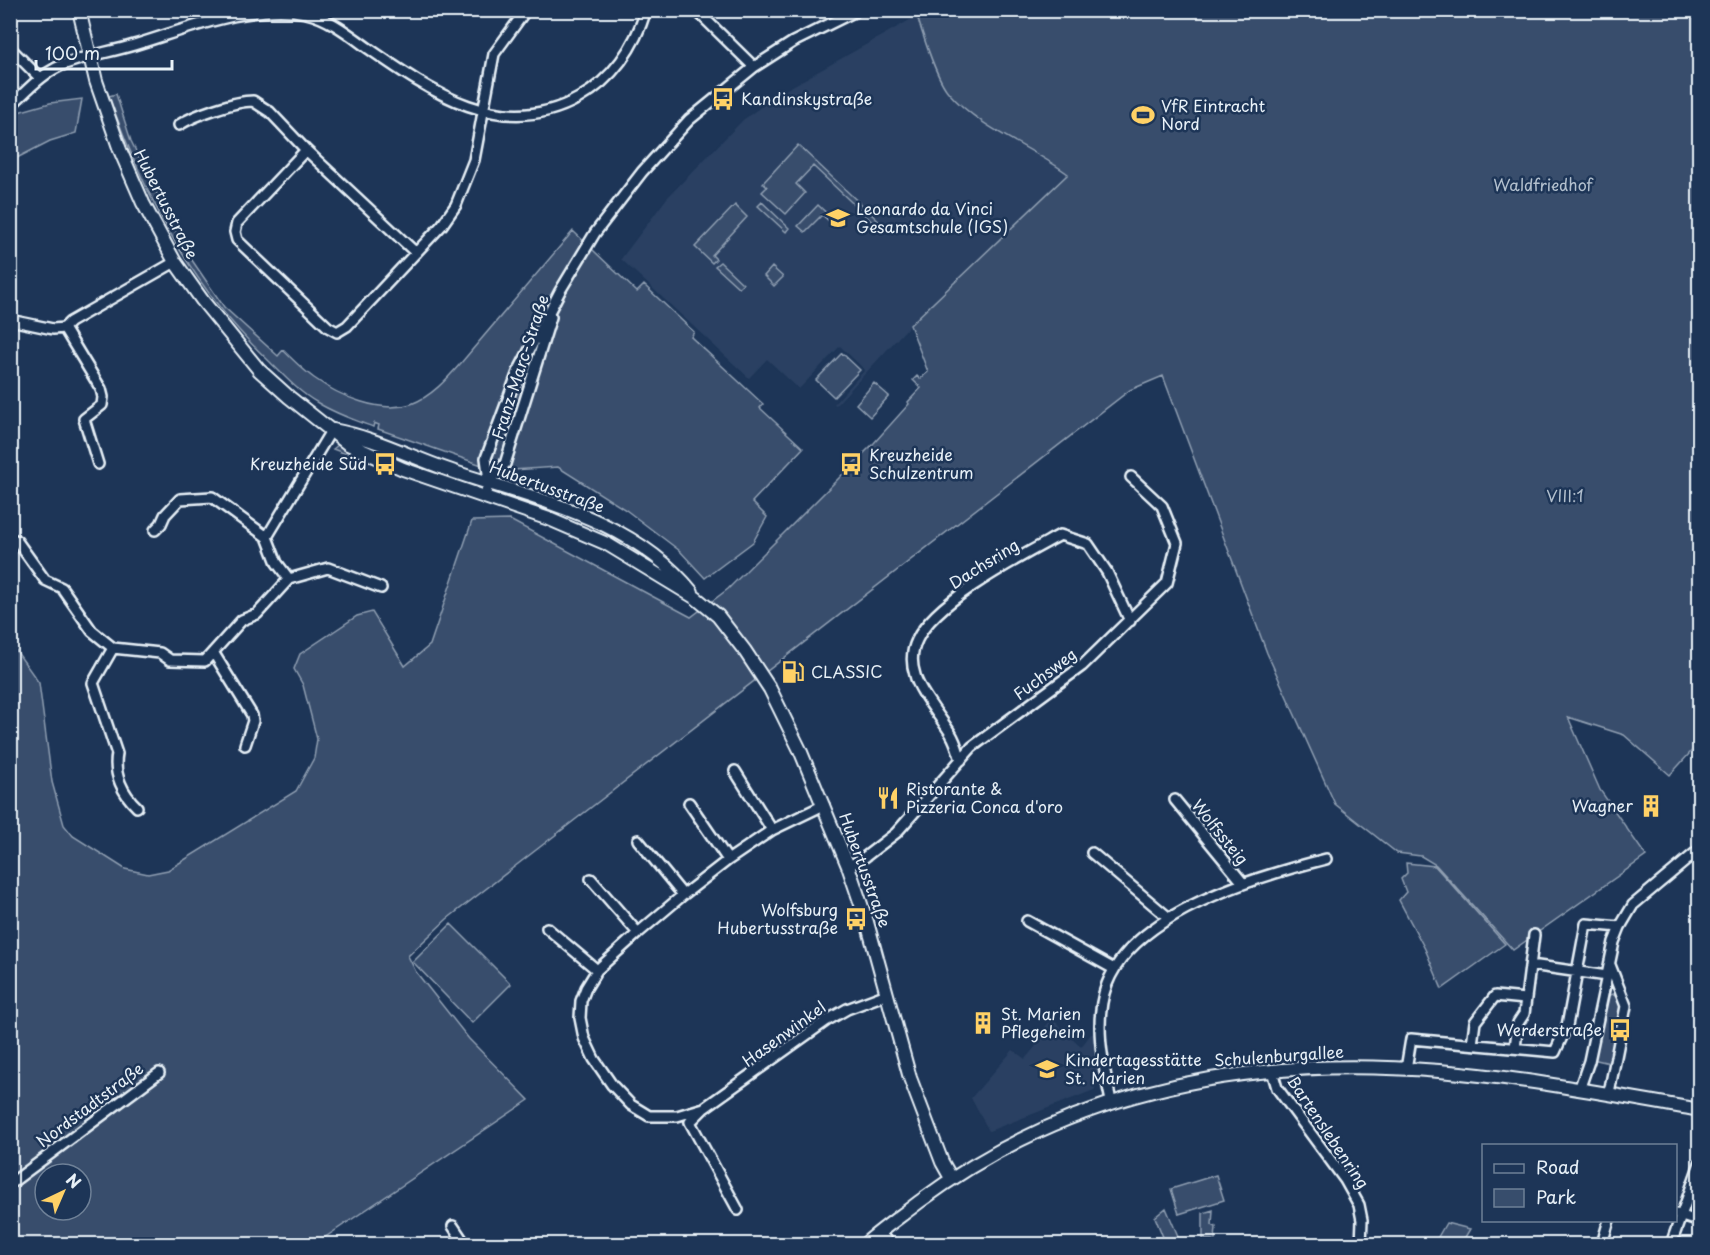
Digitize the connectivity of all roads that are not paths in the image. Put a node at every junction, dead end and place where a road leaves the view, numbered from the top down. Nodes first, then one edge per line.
1 (79, 10) edge
2 (646, 10) edge
3 (696, 10) edge
4 (858, 10) edge
5 (524, 11) edge
6 (305, 12) edge
7 (10, 48) edge
8 (90, 57) junction
9 (754, 67) junction
10 (40, 78) junction
11 (10, 106) edge
12 (484, 112) junction
13 (179, 125) dead end
14 (306, 150) junction
15 (416, 253) junction
16 (175, 262) junction
17 (560, 291) junction
18 (10, 320) edge
19 (64, 328) junction
20 (332, 429) junction
21 (98, 464) dead end
22 (1131, 477) dead end
23 (489, 481) junction
24 (485, 496) junction
25 (156, 530) dead end
26 (267, 537) junction
27 (10, 538) edge
28 (289, 579) junction
29 (381, 588) dead end
30 (696, 598) junction
31 (1130, 621) junction
32 (113, 648) junction
33 (213, 652) junction
34 (245, 745) dead end
35 (961, 760) junction
36 (735, 771) dead end
37 (1175, 800) dead end
38 (689, 802) dead end
39 (824, 805) junction
40 (138, 807) dead end
41 (772, 830) junction
42 (638, 840) dead end
43 (1700, 849) edge
44 (1092, 853) dead end
45 (1326, 859) dead end
46 (728, 860) junction
47 (848, 866) junction
48 (591, 879) dead end
49 (1243, 883) junction
50 (682, 895) junction
51 (1168, 918) junction
52 (1027, 921) dead end
53 (1620, 927) junction
54 (547, 928) dead end
55 (638, 933) junction
56 (1534, 935) dead end
57 (1609, 961) junction
58 (1531, 965) junction
59 (1113, 969) junction
60 (597, 970) junction
61 (1579, 971) junction
62 (1607, 976) junction
63 (887, 994) junction
64 (1525, 999) junction
65 (1472, 1044) junction
66 (1515, 1048) junction
67 (1406, 1069) junction
68 (1272, 1071) junction
69 (159, 1073) dead end
70 (1580, 1090) junction
71 (1609, 1094) junction
72 (1112, 1101) junction
73 (704, 1108) junction
74 (1700, 1110) edge
75 (1700, 1163) edge
76 (951, 1178) junction
77 (10, 1184) edge
78 (738, 1210) dead end
79 (1678, 1214) edge
80 (1610, 1222) edge
81 (1676, 1222) edge
82 (1700, 1222) edge
83 (453, 1226) dead end
84 (879, 1232) junction
85 (465, 1245) edge
86 (866, 1245) edge
87 (890, 1245) edge
88 (1361, 1245) edge
89 (1602, 1245) edge
90 (1671, 1245) edge

1 - 8 street, Hubertusstraße
2 - 12 street
3 - 9 street
4 - 9 street, Franz-Marc-Straße
5 - 12 street
6 - 8 street
6 - 12 street
7 - 10 street
8 - 10 street
8 - 16 street, Hubertusstraße
9 - 17 street, Franz-Marc-Straße
10 - 11 street
12 - 15 street
13 - 14 street
14 - 15 street
14 - 15 street
16 - 19 street
16 - 20 street, Hubertusstraße
17 - 23 street, Franz-Marc-Straße
17 - 23 street, Franz-Marc-Straße
18 - 19 street
19 - 21 street
20 - 23 street, Hubertusstraße
20 - 24 street, Hubertusstraße
20 - 26 street
22 - 31 street, Fuchsweg
23 - 24 street, Franz-Marc-Straße
23 - 30 street, Hubertusstraße
24 - 30 street, Hubertusstraße
25 - 26 street
26 - 28 street
27 - 32 street
28 - 29 street
28 - 33 street
30 - 39 street, Hubertusstraße
31 - 35 street, Fuchsweg
31 - 35 street, Dachsring
32 - 33 street
32 - 40 street
33 - 34 street
35 - 47 street, Fuchsweg
36 - 41 street
37 - 49 street, Wolfssteig
38 - 46 street
39 - 41 street, Hasenwinkel
39 - 47 street, Hubertusstraße
41 - 46 street, Hasenwinkel
42 - 50 street
43 - 53 street
44 - 51 street
45 - 49 street, Wolfssteig
46 - 50 street, Hasenwinkel
47 - 63 street, Hubertusstraße
48 - 55 street
49 - 51 street, Wolfssteig
50 - 55 street, Hasenwinkel
51 - 59 street, Wolfssteig
52 - 59 street
53 - 57 street
53 - 61 street
54 - 60 street
55 - 60 street, Hasenwinkel
56 - 58 street
57 - 62 street
57 - 71 street
58 - 61 street
58 - 64 street
59 - 72 street, Wolfssteig
60 - 73 street, Hasenwinkel
61 - 62 street
61 - 66 street
62 - 70 street
63 - 73 street, Hasenwinkel
63 - 76 street, Hubertusstraße
64 - 65 street
64 - 66 street
65 - 66 street
65 - 67 street
67 - 68 street, Schulenburgallee
67 - 70 street, Schulenburgallee
68 - 72 street, Schulenburgallee
68 - 88 street, Bartenslebenring
69 - 77 street, Nordstadtstraße
70 - 71 street, Schulenburgallee
71 - 74 street, Schulenburgallee
72 - 76 street, Schulenburgallee
73 - 78 street
75 - 79 street
76 - 84 street, Schulenburgallee
79 - 82 street
80 - 89 street
81 - 90 street
83 - 85 street
84 - 86 street, Schulenburgallee
84 - 87 street

